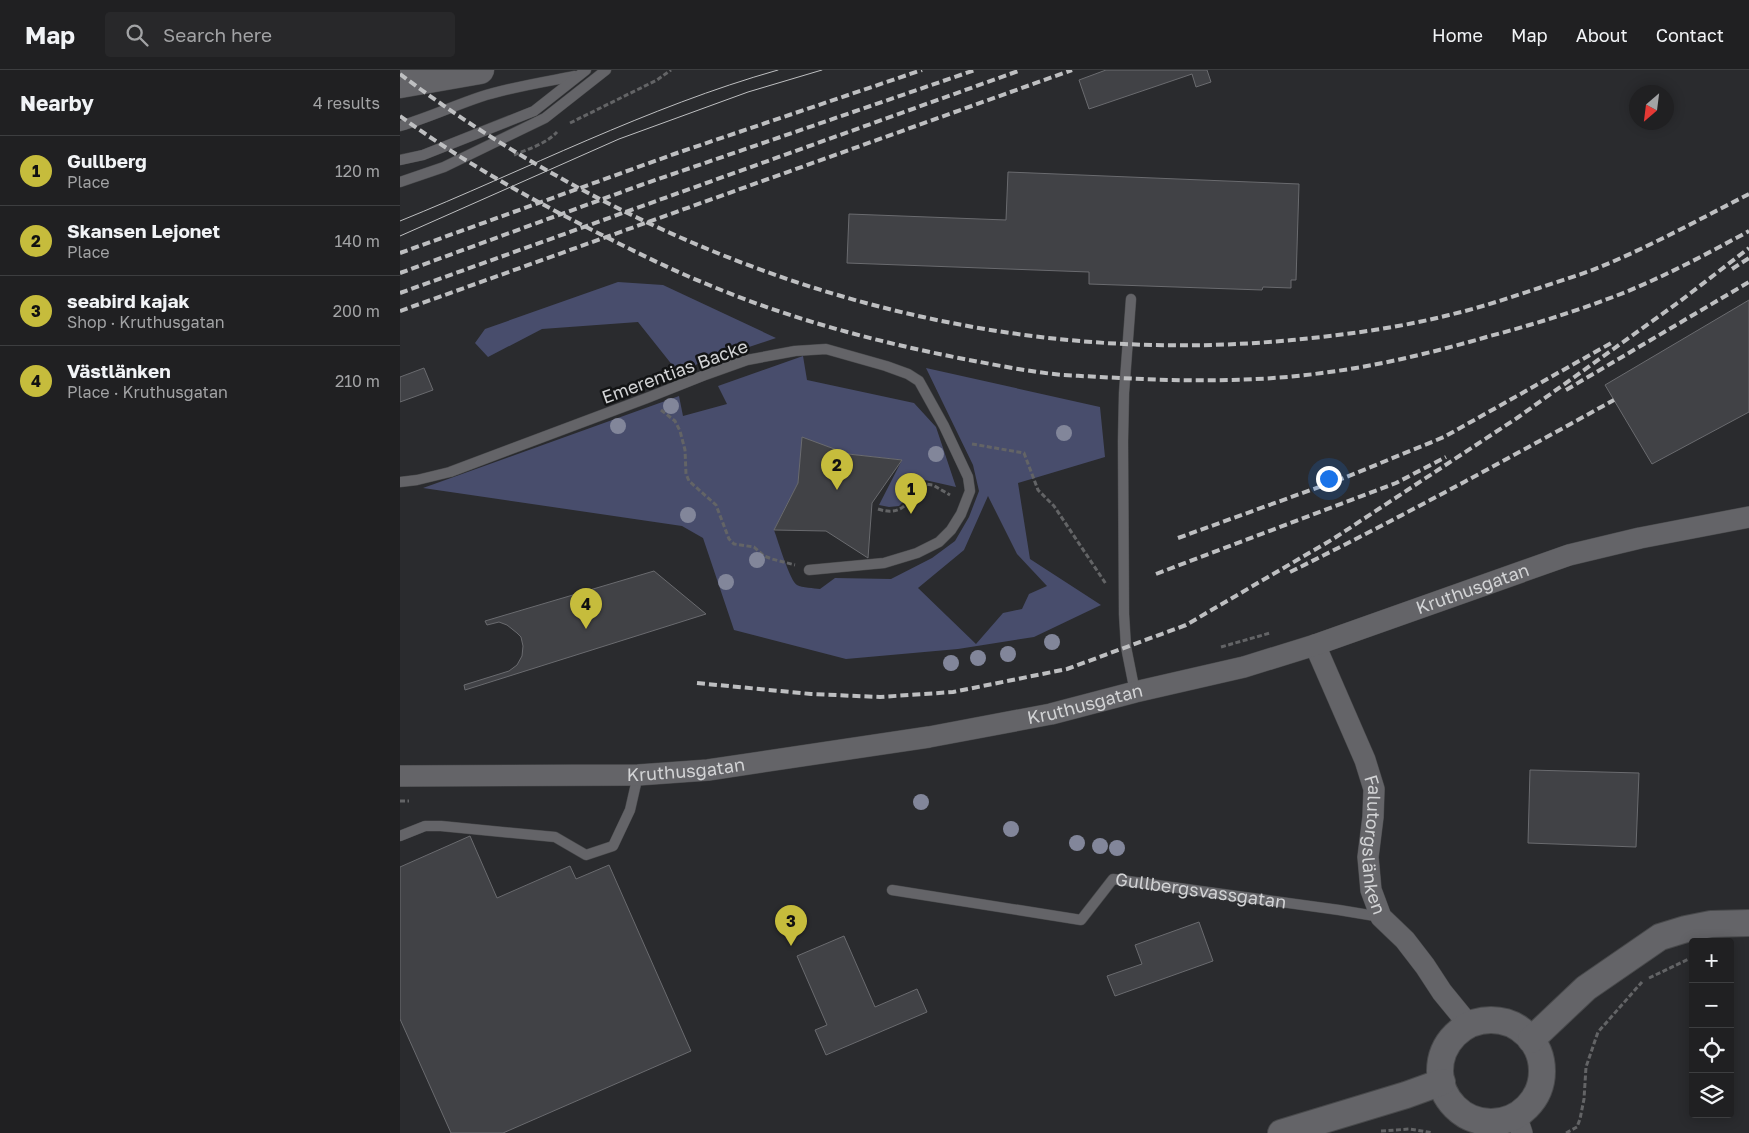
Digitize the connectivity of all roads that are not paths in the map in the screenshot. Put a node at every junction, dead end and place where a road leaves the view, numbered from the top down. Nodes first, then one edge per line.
1 (415, 70) edge
2 (480, 70) edge
3 (598, 70) edge
4 (606, 70) edge
5 (581, 73) edge
6 (400, 75) edge
7 (400, 84) edge
8 (400, 126) edge
9 (400, 160) edge
10 (400, 182) edge
11 (1131, 299) dead end
12 (400, 482) edge
13 (1749, 517) edge
14 (809, 570) road end
15 (1315, 645) junction
16 (1135, 692) junction
17 (638, 774) junction
18 (400, 776) edge
19 (400, 836) edge
20 (892, 890) dead end
21 (1380, 917) junction
22 (1749, 922) edge
23 (1469, 1025) junction
24 (1531, 1040) junction
25 (1442, 1082) junction
26 (1519, 1124) edge
27 (1281, 1133) edge

1 - 6 street
2 - 7 main road
3 - 5 lane
4 - 10 lane
5 - 8 lane
5 - 9 lane
11 - 16 lane
12 - 14 lane, Emerentias Backe
13 - 15 street, Kruthusgatan
15 - 16 street, Kruthusgatan
15 - 21 street, Falutorgslänken
16 - 17 street, Kruthusgatan
17 - 18 street, Kruthusgatan
17 - 19 lane
20 - 21 lane, Gullbergsvassgatan
21 - 23 street, Falutorgslänken
22 - 24 street
23 - 24 street
23 - 25 street
24 - 26 street
25 - 26 street
25 - 27 street

